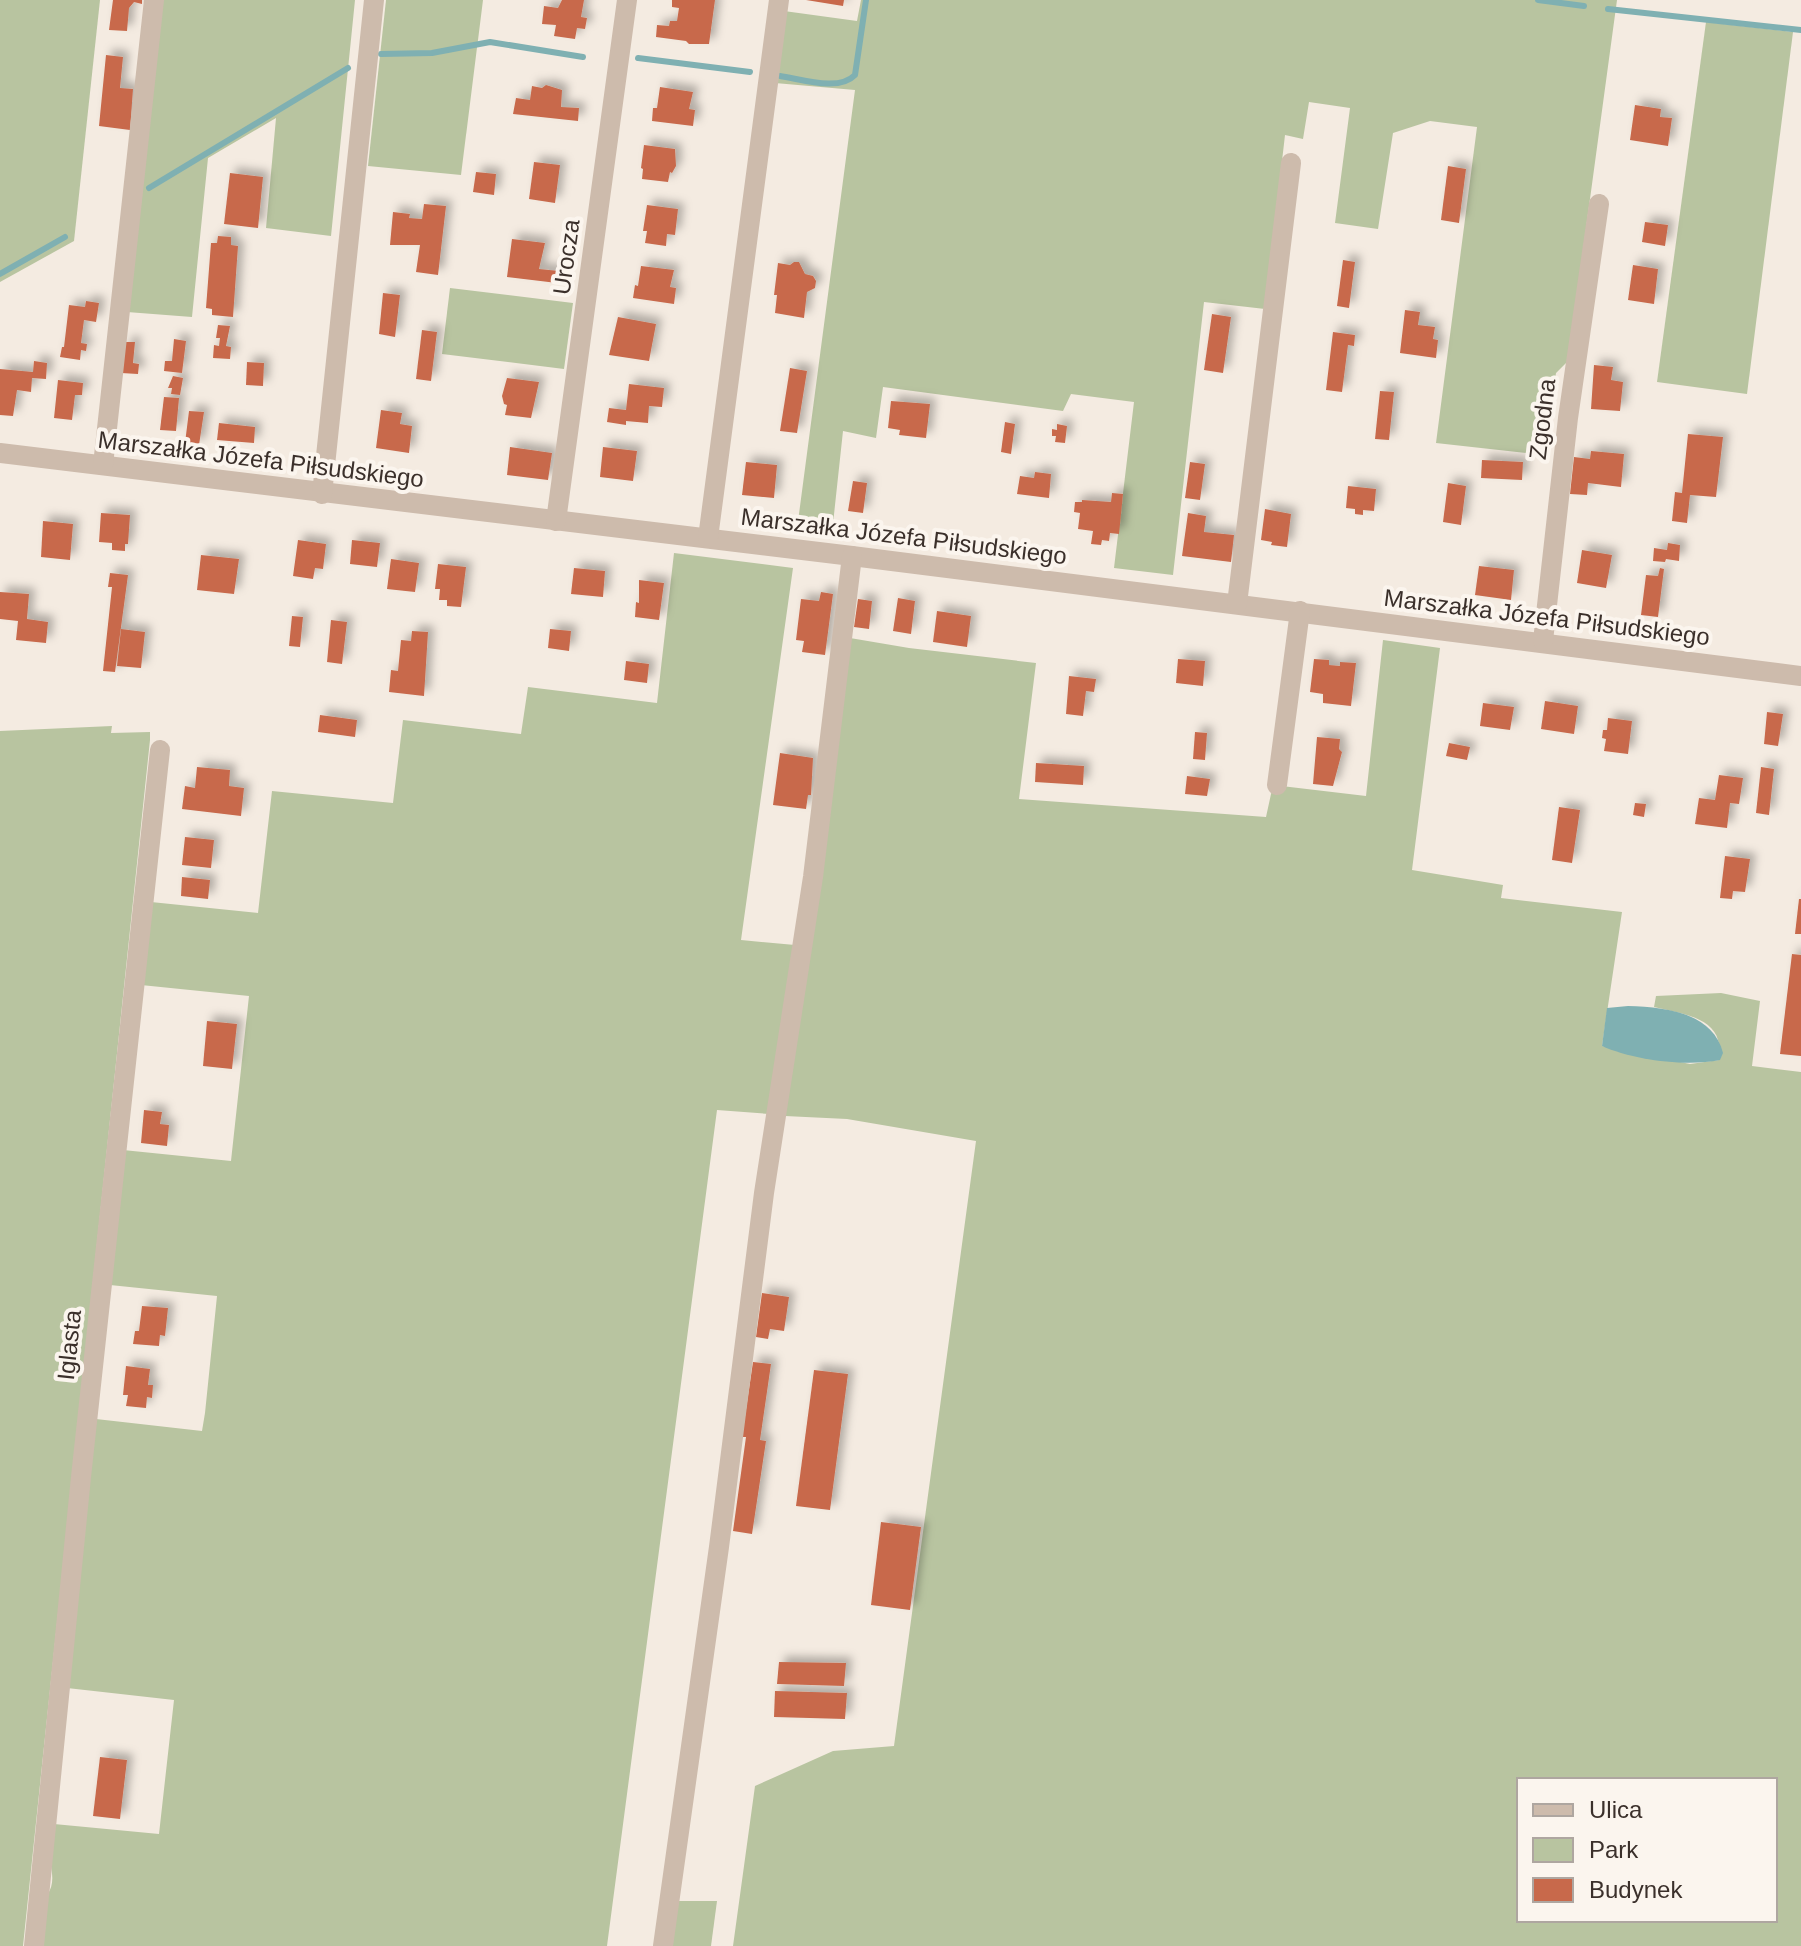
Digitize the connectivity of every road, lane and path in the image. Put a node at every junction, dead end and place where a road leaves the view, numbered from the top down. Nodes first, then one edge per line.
1 (154, 0) edge
2 (374, 0) edge
3 (627, 0) edge
4 (779, 0) edge
5 (1291, 163) dead end
6 (1599, 204) dead end
7 (0, 453) edge
8 (103, 465) junction
9 (322, 494) junction
10 (556, 521) junction
11 (708, 538) junction
12 (852, 556) junction
13 (1237, 604) junction
14 (1300, 611) junction
15 (1543, 641) junction
16 (1801, 676) edge
17 (160, 750) dead end
18 (1277, 785) dead end
19 (34, 1946) edge
20 (663, 1946) edge

1 - 8 street
2 - 9 street
3 - 10 street, Urocza
4 - 11 street
5 - 13 street
6 - 15 street, Zgodna
7 - 8 street, Marszałka Józefa Piłsudskiego
8 - 9 street, Marszałka Józefa Piłsudskiego
9 - 10 street, Marszałka Józefa Piłsudskiego
10 - 11 street, Marszałka Józefa Piłsudskiego
11 - 12 street, Marszałka Józefa Piłsudskiego
12 - 13 street, Marszałka Józefa Piłsudskiego
12 - 20 street
13 - 14 street, Marszałka Józefa Piłsudskiego
14 - 15 street, Marszałka Józefa Piłsudskiego
14 - 18 street
15 - 16 street, Marszałka Józefa Piłsudskiego
17 - 19 street, Iglasta

